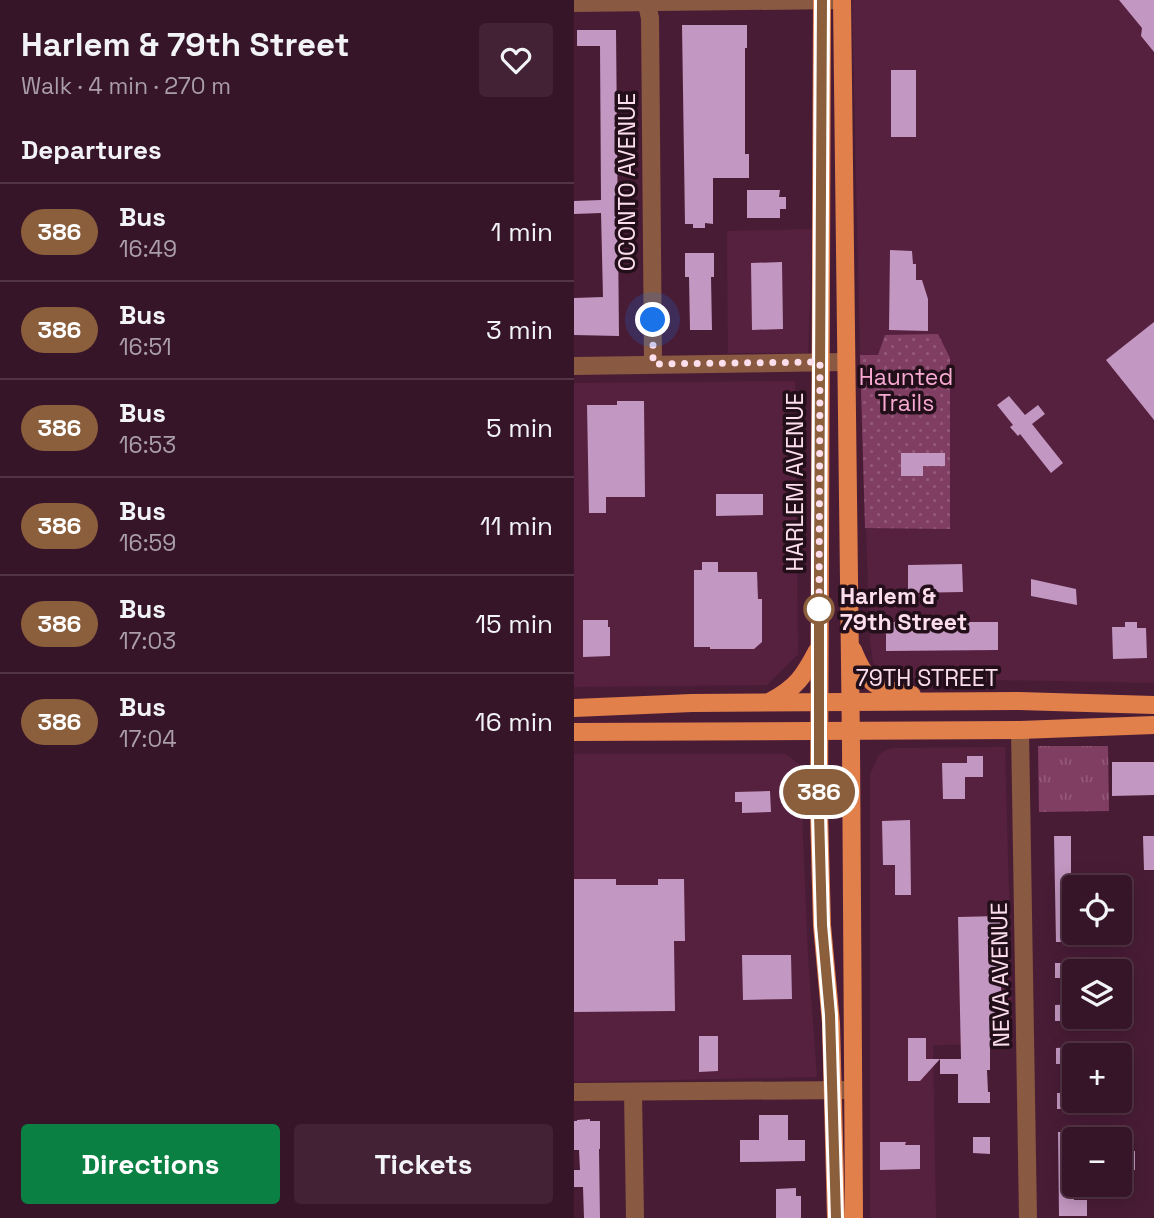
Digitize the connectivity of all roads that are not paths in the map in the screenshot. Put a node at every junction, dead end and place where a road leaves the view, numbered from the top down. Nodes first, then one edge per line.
1 (822, 0) edge
2 (842, 0) edge
3 (646, 1) edge
4 (574, 3) edge
5 (820, 362) junction
6 (846, 362) junction
7 (653, 364) junction
8 (574, 366) edge
9 (849, 639) junction
10 (819, 648) junction
11 (768, 702) junction
12 (819, 702) junction
13 (850, 702) junction
14 (957, 702) junction
15 (1154, 705) edge
16 (574, 708) edge
17 (1154, 724) edge
18 (1020, 730) junction
19 (819, 731) junction
20 (851, 731) junction
21 (574, 732) edge
22 (832, 1090) junction
23 (852, 1090) junction
24 (634, 1092) junction
25 (574, 1093) edge
26 (635, 1218) edge
27 (836, 1218) edge
28 (854, 1218) edge
29 (1028, 1218) edge

1 - 2 street
1 - 3 street
1 - 5 main road, HARLEM AVENUE
2 - 6 main road
3 - 4 street
3 - 7 street, OCONTO AVENUE
5 - 6 street
5 - 7 street
5 - 10 main road, HARLEM AVENUE
6 - 9 main road
7 - 8 street
9 - 13 main road
9 - 14 main road
10 - 11 main road
10 - 12 main road, HARLEM AVENUE
11 - 12 main road, 79TH STREET
11 - 16 main road, 79TH STREET
12 - 13 main road, 79TH STREET
12 - 19 main road, HARLEM AVENUE
13 - 14 main road, 79TH STREET
13 - 20 main road
14 - 15 main road, 79TH STREET
17 - 18 main road
18 - 20 main road
18 - 29 street, NEVA AVENUE
19 - 20 main road
19 - 21 main road
19 - 22 main road, HARLEM AVENUE
20 - 23 main road
22 - 23 street
22 - 24 street
22 - 27 main road, HARLEM AVENUE
23 - 28 main road
24 - 25 street
24 - 26 street

